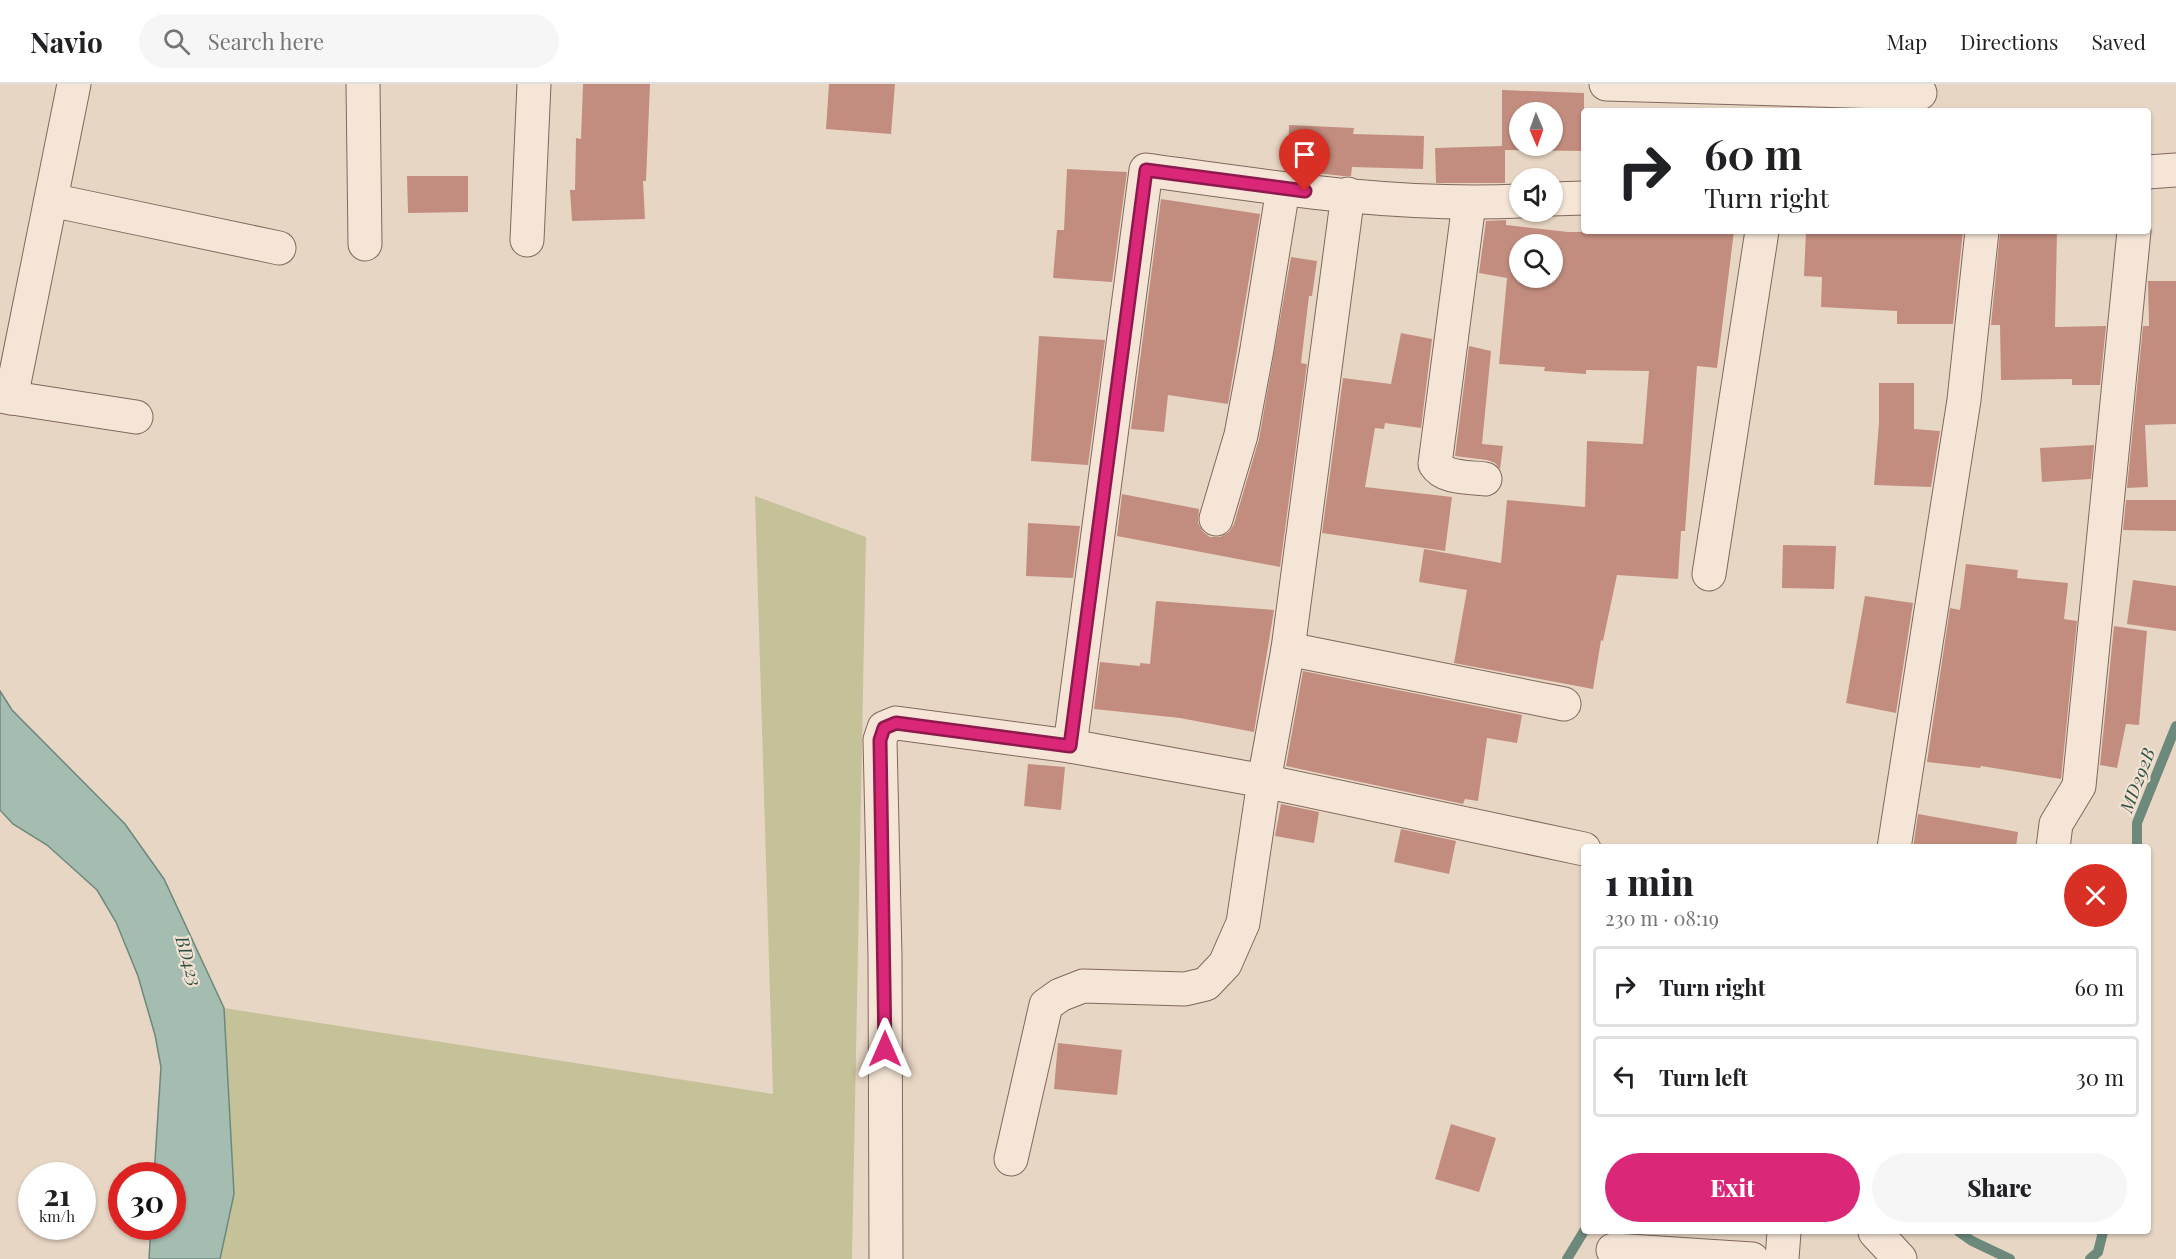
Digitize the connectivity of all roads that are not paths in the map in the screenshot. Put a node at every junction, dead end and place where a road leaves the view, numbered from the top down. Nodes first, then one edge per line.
1 (74, 84) edge
2 (363, 84) edge
3 (534, 84) edge
4 (1606, 84) edge
5 (1920, 96) edge
6 (2176, 171) edge
7 (2151, 172) edge
8 (1283, 189) junction
9 (1348, 194) junction
10 (1581, 198) edge
11 (1563, 199) edge
12 (51, 200) junction
13 (1509, 201) edge
14 (1469, 203) junction
15 (1762, 234) edge
16 (1982, 234) edge
17 (2134, 234) edge
18 (527, 240) dead end
19 (365, 244) dead end
20 (279, 248) dead end
21 (5, 397) edge
22 (136, 417) dead end
23 (1485, 479) dead end
24 (1216, 519) dead end
25 (1709, 574) dead end
26 (1288, 649) junction
27 (1564, 704) dead end
28 (1070, 746) junction
29 (1264, 781) junction
30 (1894, 844) edge
31 (2054, 844) edge
32 (1581, 848) edge
33 (1011, 1159) dead end
34 (1784, 1234) edge
35 (1877, 1234) edge
36 (1613, 1250) dead end
37 (886, 1259) edge
38 (1752, 1259) edge
39 (1782, 1259) edge
40 (1900, 1259) edge

1 - 12 street
2 - 19 street
3 - 18 street
4 - 5 street
6 - 7 street
8 - 9 street
8 - 24 street
8 - 28 street
9 - 14 street
9 - 26 street
10 - 11 street
12 - 20 street
12 - 21 street
13 - 14 street
14 - 23 street
15 - 25 street
16 - 30 street
17 - 31 street
21 - 22 street
26 - 27 street
26 - 29 street
28 - 29 street
28 - 37 street
29 - 32 street
29 - 33 street
34 - 39 street
35 - 40 street
36 - 38 street

